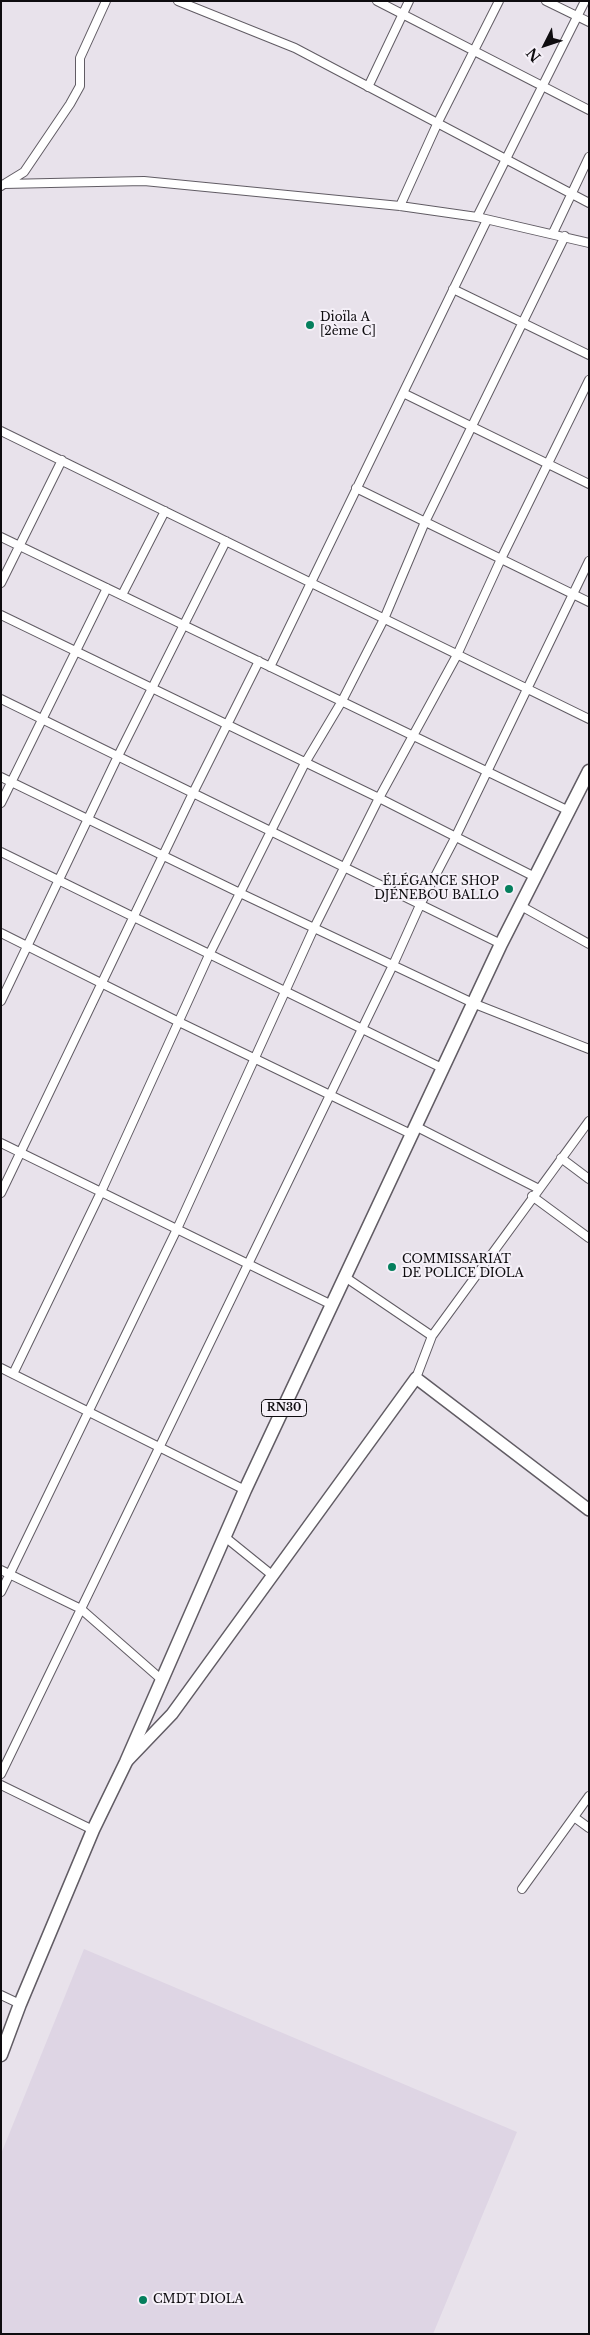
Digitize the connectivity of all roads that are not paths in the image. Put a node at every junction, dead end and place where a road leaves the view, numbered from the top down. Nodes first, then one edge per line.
1 (106, 1) edge
2 (178, 1) edge
3 (377, 1) edge
4 (409, 1) edge
5 (499, 1) edge
6 (546, 1) edge
7 (586, 1) edge
8 (403, 13) junction
9 (578, 17) junction
10 (589, 22) edge
11 (474, 52) junction
12 (368, 87) junction
13 (543, 88) junction
14 (589, 110) edge
15 (438, 122) junction
16 (589, 157) edge
17 (505, 160) junction
18 (3, 185) edge
19 (571, 194) junction
20 (589, 203) edge
21 (400, 206) junction
22 (477, 217) junction
23 (487, 220) junction
24 (553, 233) junction
25 (564, 236) junction
26 (589, 243) edge
27 (454, 289) junction
28 (522, 323) junction
29 (589, 356) edge
30 (589, 380) edge
31 (403, 393) junction
32 (472, 427) junction
33 (1, 431) edge
34 (62, 460) junction
35 (548, 464) junction
36 (589, 484) edge
37 (356, 488) junction
38 (165, 511) junction
39 (425, 522) junction
40 (1, 537) edge
41 (226, 541) junction
42 (19, 545) junction
43 (501, 559) junction
44 (589, 561) edge
45 (1, 583) edge
46 (312, 584) junction
47 (107, 588) junction
48 (572, 594) junction
49 (122, 595) junction
50 (589, 602) edge
51 (1, 615) edge
52 (384, 619) junction
53 (184, 625) junction
54 (76, 652) junction
55 (457, 654) junction
56 (259, 661) junction
57 (270, 667) junction
58 (528, 688) junction
59 (153, 690) junction
60 (1, 699) edge
61 (342, 701) junction
62 (41, 719) junction
63 (589, 719) edge
64 (227, 726) junction
65 (412, 735) junction
66 (118, 756) junction
67 (305, 763) junction
68 (589, 771) edge
69 (487, 772) junction
70 (1, 777) edge
71 (11, 781) junction
72 (193, 793) junction
73 (379, 798) junction
74 (1, 803) edge
75 (567, 810) junction
76 (89, 818) junction
77 (272, 831) junction
78 (455, 838) junction
79 (1, 852) edge
80 (164, 856) junction
81 (344, 867) junction
82 (536, 877) junction
83 (60, 881) junction
84 (240, 893) junction
85 (420, 905) junction
86 (521, 906) junction
87 (135, 918) junction
88 (314, 928) junction
89 (1, 933) edge
90 (501, 944) junction
91 (589, 944) edge
92 (28, 946) junction
93 (209, 955) junction
94 (393, 966) junction
95 (103, 983) junction
96 (286, 992) junction
97 (1, 1001) edge
98 (475, 1004) junction
99 (179, 1022) junction
100 (362, 1029) junction
101 (589, 1049) edge
102 (254, 1058) junction
103 (444, 1069) junction
104 (331, 1094) junction
105 (589, 1121) edge
106 (415, 1131) junction
107 (1, 1143) edge
108 (21, 1152) junction
109 (561, 1158) junction
110 (589, 1178) edge
111 (539, 1189) junction
112 (101, 1192) junction
113 (1, 1193) edge
114 (532, 1196) junction
115 (177, 1229) junction
116 (589, 1238) edge
117 (248, 1264) junction
118 (345, 1277) junction
119 (332, 1305) junction
120 (432, 1336) junction
121 (1, 1368) edge
122 (13, 1374) junction
123 (416, 1378) junction
124 (88, 1412) junction
125 (160, 1447) junction
126 (245, 1490) junction
127 (589, 1510) edge
128 (225, 1537) junction
129 (1, 1570) edge
130 (10, 1574) junction
131 (272, 1575) junction
132 (1, 1592) edge
133 (81, 1609) junction
134 (162, 1680) junction
135 (126, 1762) junction
136 (1, 1774) edge
137 (1, 1786) edge
138 (589, 1796) edge
139 (574, 1817) junction
140 (589, 1828) edge
141 (93, 1830) junction
142 (522, 1889) dead end
143 (1, 1995) edge
144 (20, 2004) junction
145 (1, 2055) edge

1 - 18 street
2 - 12 street
3 - 8 street
4 - 8 street
5 - 11 street
6 - 9 street
7 - 9 street
8 - 11 street
8 - 12 street
9 - 10 street
9 - 13 street
11 - 13 street
11 - 15 street
12 - 15 street
13 - 14 street
13 - 17 street
15 - 17 street
15 - 21 street
16 - 19 street
17 - 19 street
17 - 22 street
18 - 21 street
19 - 20 street
19 - 24 street
21 - 22 street
22 - 23 street
23 - 24 street
23 - 27 street
24 - 25 street
25 - 26 street
25 - 28 street
27 - 28 street
27 - 31 street
28 - 29 street
28 - 32 street
30 - 35 street
31 - 32 street
31 - 37 street
32 - 35 street
32 - 39 street
33 - 34 street
34 - 38 street
34 - 42 street
35 - 36 street
35 - 43 street
37 - 39 street
37 - 46 street
38 - 41 street
38 - 49 street
39 - 43 street
39 - 52 street
40 - 42 street
41 - 46 street
41 - 53 street
42 - 45 street
42 - 47 street
43 - 48 street
43 - 55 street
44 - 48 street
46 - 52 street
46 - 57 street
47 - 49 street
47 - 54 street
48 - 50 street
48 - 58 street
49 - 53 street
51 - 54 street
52 - 55 street
52 - 61 street
53 - 56 street
53 - 59 street
54 - 59 street
54 - 62 street
55 - 58 street
55 - 65 street
56 - 57 street
56 - 64 street
57 - 61 street
58 - 63 street
58 - 69 street
59 - 64 street
59 - 66 street
60 - 62 street
61 - 65 street
61 - 67 street
62 - 66 street
62 - 71 street
64 - 67 street
64 - 72 street
65 - 69 street
65 - 73 street
66 - 72 street
66 - 76 street
67 - 73 street
67 - 77 street
68 - 75 main road, RN30
69 - 75 street
69 - 78 street
70 - 71 street
71 - 74 street
71 - 76 street
72 - 77 street
72 - 80 street
73 - 78 street
73 - 81 street
75 - 82 main road, RN30
76 - 80 street
76 - 83 street
77 - 81 street
77 - 84 street
78 - 82 street
78 - 85 street
79 - 83 street
80 - 84 street
80 - 87 street
81 - 85 street
81 - 88 street
82 - 86 main road, RN30
83 - 87 street
83 - 92 street
84 - 88 street
84 - 93 street
85 - 90 street
85 - 94 street
86 - 90 main road, RN30
86 - 91 street
87 - 93 street
87 - 95 street
88 - 94 street
88 - 96 street
89 - 92 street
90 - 98 main road, RN30
92 - 95 street
92 - 97 street
93 - 96 street
93 - 99 street
94 - 98 street
94 - 100 street
95 - 99 street
95 - 108 street
96 - 100 street
96 - 102 street
98 - 101 street
98 - 103 main road, RN30
99 - 102 street
99 - 112 street
100 - 103 street
100 - 104 street
102 - 104 street
102 - 115 street
103 - 106 main road, RN30
104 - 106 street
104 - 117 street
105 - 109 street
106 - 111 street
106 - 118 main road, RN30
107 - 108 street
108 - 112 street
108 - 113 street
109 - 110 street
109 - 111 street
111 - 114 street
112 - 115 street
112 - 122 street
114 - 116 street
114 - 120 street
115 - 117 street
115 - 124 street
117 - 119 street
117 - 125 street
118 - 119 main road, RN30
118 - 120 street
119 - 126 main road, RN30
120 - 123 street
121 - 122 street
122 - 124 street
123 - 127 street
123 - 131 street
124 - 125 street
124 - 130 street
125 - 126 street
125 - 133 street
126 - 128 main road, RN30
128 - 131 street
128 - 134 main road, RN30
129 - 130 street
130 - 132 street
130 - 133 street
131 - 135 street
133 - 134 street
133 - 136 street
134 - 135 main road, RN30
135 - 141 main road, RN30
137 - 141 street
138 - 139 street
139 - 140 street
139 - 142 street
141 - 144 main road, RN30
143 - 144 street
144 - 145 main road, RN30

